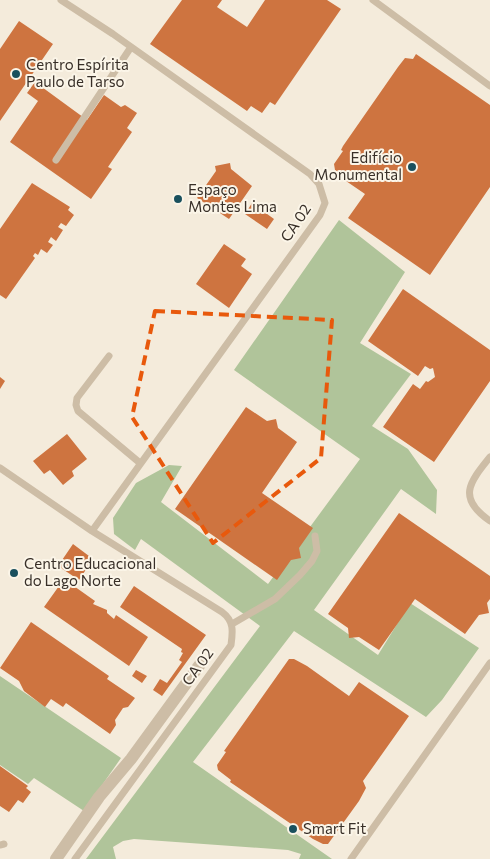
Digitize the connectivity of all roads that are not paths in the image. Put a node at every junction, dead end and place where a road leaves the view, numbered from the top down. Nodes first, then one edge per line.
1 (61, 0) edge
2 (373, 0) edge
3 (131, 47) junction
4 (490, 86) edge
5 (56, 160) dead end
6 (108, 356) dead end
7 (490, 457) edge
8 (140, 464) junction
9 (0, 468) edge
10 (490, 521) edge
11 (92, 531) junction
12 (315, 536) dead end
13 (232, 624) junction
14 (201, 663) dead end
15 (490, 663) edge
16 (56, 859) edge
17 (75, 859) edge
18 (352, 859) edge

1 - 3 lane, CA 02
2 - 4 lane
3 - 5 lane
3 - 8 lane, CA 02
6 - 8 lane
7 - 10 lane
8 - 11 lane, CA 02
9 - 11 lane
11 - 13 lane
12 - 13 lane
13 - 17 lane, CA 02
14 - 16 street
15 - 18 lane

